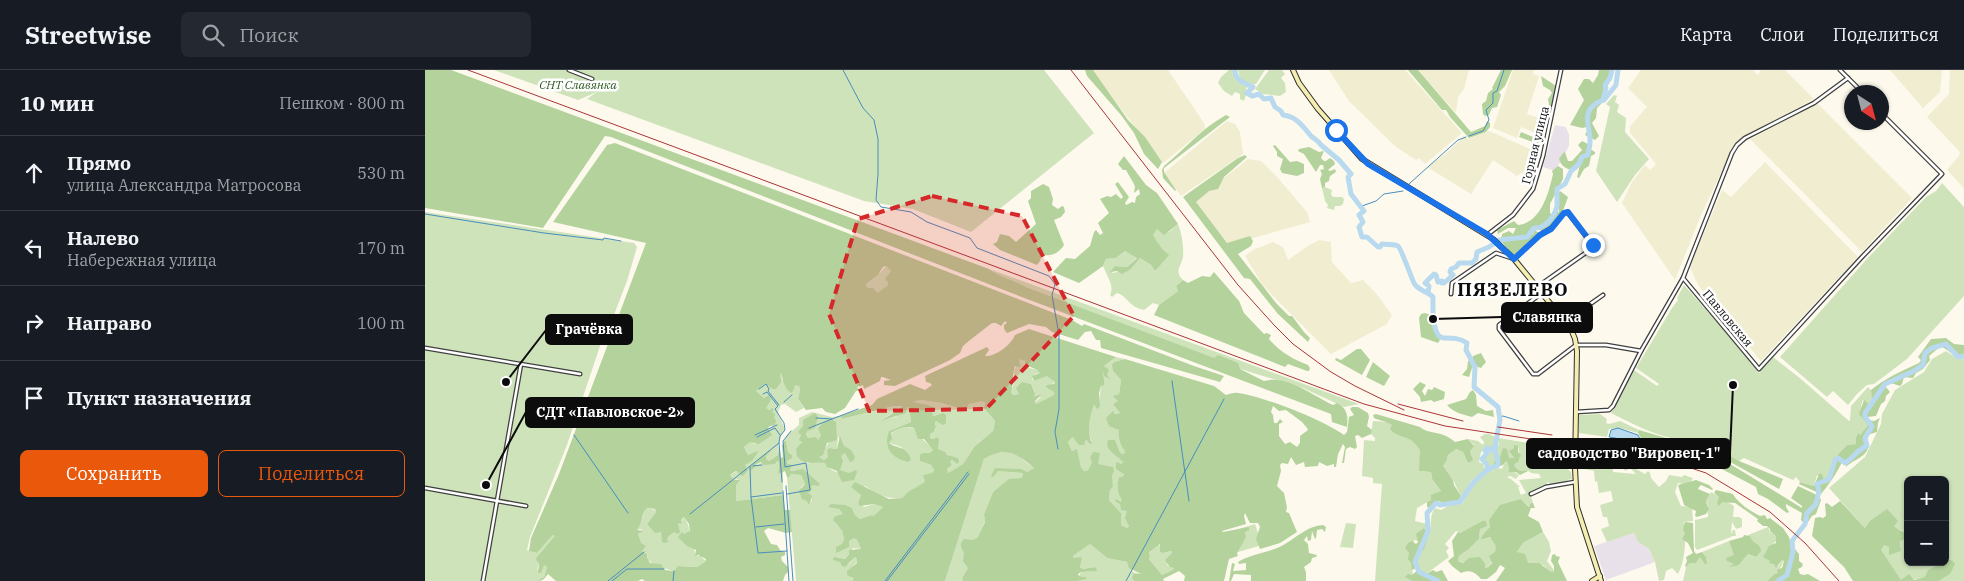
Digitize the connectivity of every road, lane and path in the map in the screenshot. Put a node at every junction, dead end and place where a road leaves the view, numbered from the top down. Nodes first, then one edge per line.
1 (569, 70) edge
2 (1293, 70) edge
3 (1561, 70) edge
4 (1840, 70) edge
5 (1847, 78) junction
6 (592, 80) dead end
7 (1854, 85) edge
8 (1889, 121) edge
9 (1487, 234) junction
10 (1514, 259) junction
11 (1683, 278) junction
12 (1537, 287) junction
13 (1543, 293) junction
14 (1451, 294) dead end
15 (1603, 295) dead end
16 (1566, 321) junction
17 (1576, 345) junction
18 (425, 348) edge
19 (1641, 351) junction
20 (521, 364) junction
21 (580, 374) dead end
22 (1576, 412) junction
23 (1575, 482) junction
24 (425, 488) edge
25 (1531, 494) dead end
26 (497, 501) junction
27 (526, 506) dead end
28 (1600, 579) edge
29 (483, 581) edge
30 (1592, 581) edge

1 - 6 street
2 - 9 main road
3 - 9 street, Горная улица
4 - 5 street
5 - 7 street
5 - 11 street
8 - 11 street, Павловская
9 - 10 main road
10 - 12 main road
10 - 12 street
10 - 14 street
11 - 19 street
12 - 13 main road
13 - 16 main road
13 - 17 street
15 - 16 street
16 - 17 main road
17 - 19 street
17 - 22 main road
18 - 20 street
19 - 22 street
20 - 21 street
20 - 26 street
22 - 23 main road
23 - 25 street
23 - 28 main road
24 - 26 street
26 - 27 street
26 - 29 street
28 - 30 main road

